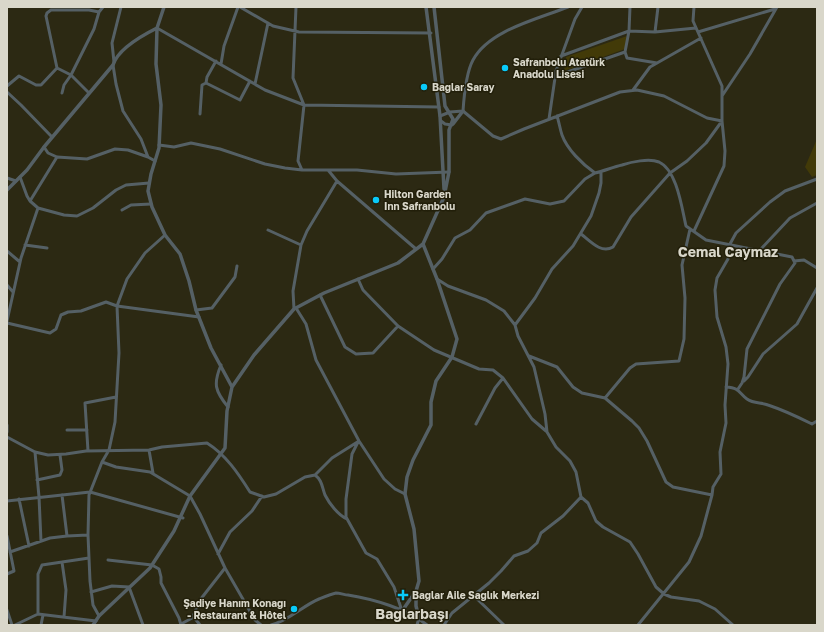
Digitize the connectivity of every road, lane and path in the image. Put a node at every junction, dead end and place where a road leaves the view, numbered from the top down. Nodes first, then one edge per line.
1 (103, 7) edge
2 (121, 7) edge
3 (164, 7) edge
4 (239, 7) edge
5 (296, 7) edge
6 (426, 7) edge
7 (434, 7) edge
8 (568, 7) edge
9 (582, 7) edge
10 (630, 7) edge
11 (658, 7) edge
12 (694, 7) edge
13 (776, 8) edge
14 (99, 12) junction
15 (268, 23) junction
16 (157, 28) junction
17 (696, 28) junction
18 (294, 31) junction
19 (630, 31) junction
20 (655, 32) junction
21 (698, 32) junction
22 (431, 33) junction
23 (701, 38) junction
24 (625, 52) junction
25 (561, 56) junction
26 (216, 62) junction
27 (657, 63) junction
28 (113, 64) junction
29 (221, 64) junction
30 (57, 68) junction
31 (71, 75) junction
32 (556, 76) junction
33 (250, 82) junction
34 (206, 83) junction
35 (255, 84) junction
36 (7, 86) edge
37 (633, 90) junction
38 (7, 92) edge
39 (62, 93) dead end
40 (89, 93) junction
41 (722, 96) junction
42 (304, 105) junction
43 (440, 108) junction
44 (463, 111) junction
45 (450, 112) junction
46 (200, 114) dead end
47 (440, 116) junction
48 (557, 116) junction
49 (549, 119) junction
50 (441, 121) junction
51 (722, 121) junction
52 (452, 125) junction
53 (52, 137) junction
54 (159, 145) junction
55 (44, 147) junction
56 (57, 157) junction
57 (148, 157) junction
58 (155, 161) junction
59 (302, 170) junction
60 (328, 170) junction
61 (449, 172) junction
62 (601, 172) junction
63 (444, 173) junction
64 (595, 173) junction
65 (670, 173) junction
66 (20, 177) junction
67 (7, 178) edge
68 (817, 179) edge
69 (16, 181) junction
70 (336, 181) junction
71 (149, 183) junction
72 (7, 190) edge
73 (444, 197) junction
74 (30, 201) junction
75 (817, 203) edge
76 (151, 204) junction
77 (38, 208) junction
78 (122, 210) dead end
79 (690, 229) junction
80 (268, 230) dead end
81 (694, 231) junction
82 (581, 234) junction
83 (165, 235) junction
84 (423, 244) junction
85 (730, 244) junction
86 (25, 245) junction
87 (301, 245) junction
88 (47, 248) dead end
89 (416, 249) junction
90 (760, 250) junction
91 (7, 251) edge
92 (794, 261) junction
93 (20, 262) junction
94 (237, 266) dead end
95 (817, 268) edge
96 (433, 269) junction
97 (358, 279) junction
98 (437, 279) junction
99 (7, 285) edge
100 (817, 288) edge
101 (13, 292) junction
102 (320, 296) junction
103 (117, 306) junction
104 (295, 308) junction
105 (196, 310) junction
106 (199, 317) junction
107 (7, 322) edge
108 (515, 324) junction
109 (398, 326) junction
110 (529, 356) junction
111 (452, 357) junction
112 (221, 365) junction
113 (503, 378) junction
114 (743, 381) junction
115 (232, 387) junction
116 (726, 387) junction
117 (738, 389) junction
118 (116, 397) junction
119 (605, 398) junction
120 (228, 407) junction
121 (817, 421) edge
122 (476, 424) dead end
123 (7, 425) edge
124 (67, 430) dead end
125 (87, 430) junction
126 (7, 432) edge
127 (547, 432) junction
128 (7, 437) edge
129 (359, 440) junction
130 (109, 450) junction
131 (149, 450) junction
132 (88, 451) junction
133 (35, 452) junction
134 (221, 453) junction
135 (60, 454) junction
136 (102, 462) junction
137 (153, 473) junction
138 (315, 475) junction
139 (37, 480) junction
140 (90, 492) junction
141 (405, 494) junction
142 (62, 495) junction
143 (712, 495) junction
144 (190, 496) junction
145 (262, 496) junction
146 (39, 497) junction
147 (581, 498) junction
148 (20, 499) junction
149 (7, 500) edge
150 (182, 517) junction
151 (347, 519) junction
152 (88, 535) junction
153 (7, 536) edge
154 (67, 536) junction
155 (41, 541) junction
156 (29, 546) junction
157 (10, 552) junction
158 (218, 554) junction
159 (89, 558) junction
160 (108, 560) dead end
161 (62, 562) junction
162 (152, 565) junction
163 (225, 568) junction
164 (7, 574) edge
165 (129, 587) junction
166 (416, 591) junction
167 (91, 592) junction
168 (664, 594) junction
169 (473, 595) junction
170 (7, 610) edge
171 (402, 611) junction
172 (38, 614) junction
173 (43, 615) junction
174 (99, 616) junction
175 (64, 617) junction
176 (194, 617) junction
177 (419, 618) junction
178 (96, 621) junction
179 (12, 625) edge
180 (16, 625) edge
181 (41, 625) edge
182 (93, 625) edge
183 (144, 625) edge
184 (181, 625) edge
185 (200, 625) edge
186 (260, 625) edge
187 (271, 625) edge
188 (417, 625) edge
189 (427, 625) edge
190 (444, 625) edge
191 (504, 625) edge
192 (638, 625) edge
193 (733, 625) edge

1 - 14 street
2 - 28 street
3 - 16 street
4 - 15 street
4 - 29 street
5 - 18 street
6 - 22 street
7 - 45 street
8 - 44 street
9 - 25 street
10 - 19 street
11 - 20 street
12 - 17 street
13 - 21 street
13 - 41 street
14 - 30 street
14 - 31 street
15 - 18 street
15 - 35 street
16 - 26 street
16 - 28 street
16 - 54 street
17 - 20 street
17 - 21 street
18 - 22 street
18 - 42 street
19 - 20 street
19 - 24 street
19 - 25 street
21 - 23 street
22 - 43 street
23 - 27 street
23 - 41 street
24 - 27 street
24 - 32 street
25 - 32 street
26 - 29 street
26 - 34 street
27 - 37 street
28 - 40 street
28 - 57 street
29 - 33 street
30 - 31 street
30 - 36 street
31 - 39 street
31 - 40 street
32 - 49 street
33 - 34 street
33 - 35 street
34 - 46 street
35 - 42 street
37 - 48 street
37 - 51 street
38 - 53 street
40 - 53 street
41 - 51 street
42 - 43 street
42 - 59 street
43 - 47 street
44 - 45 street
44 - 49 street
44 - 52 street
45 - 47 street
45 - 52 street
47 - 50 street
48 - 49 street
48 - 64 street
50 - 52 street
50 - 63 street
51 - 65 street
51 - 81 street
52 - 61 street
53 - 55 street
54 - 58 street
54 - 59 street
55 - 56 street
55 - 66 street
56 - 57 street
56 - 74 street
57 - 58 street
58 - 71 street
59 - 60 street
60 - 63 street
60 - 70 street
61 - 63 street
61 - 73 street
62 - 64 street
62 - 65 street
62 - 82 street
63 - 73 street
64 - 96 street
65 - 79 street
65 - 82 street
66 - 69 street
66 - 74 street
67 - 69 street
68 - 85 street
69 - 72 street
70 - 87 street
70 - 89 street
71 - 76 street
71 - 77 street
73 - 84 street
74 - 77 street
75 - 90 street
76 - 78 street
76 - 83 street
77 - 86 street
79 - 81 street
79 - 119 street
80 - 87 street
81 - 85 street
82 - 108 street
83 - 103 street
83 - 105 street
84 - 89 street
84 - 96 street
85 - 90 street
85 - 116 street
86 - 88 street
86 - 93 street
87 - 104 street
89 - 97 street
90 - 92 street
91 - 93 street
92 - 95 street
92 - 114 street
93 - 101 street
94 - 105 street
96 - 98 street
97 - 102 street
97 - 109 street
98 - 108 street
98 - 111 street
99 - 101 street
100 - 114 street
101 - 107 street
102 - 104 street
102 - 109 street
103 - 106 street
103 - 107 street
103 - 118 street
104 - 115 street
104 - 129 street
105 - 106 street
106 - 112 street
108 - 110 street
109 - 111 street
110 - 119 street
110 - 127 street
111 - 113 street
111 - 141 street
112 - 115 street
112 - 120 street
113 - 122 street
113 - 127 street
114 - 117 street
115 - 120 street
116 - 117 street
116 - 143 street
117 - 121 street
118 - 125 street
118 - 130 street
119 - 143 street
120 - 134 street
123 - 126 street
124 - 125 street
125 - 132 street
127 - 147 street
128 - 133 street
129 - 138 street
129 - 141 street
129 - 151 street
130 - 131 street
130 - 132 street
130 - 136 street
131 - 134 street
131 - 137 street
132 - 135 street
133 - 135 street
133 - 139 street
134 - 144 street
134 - 145 street
135 - 139 street
136 - 137 street
136 - 140 street
137 - 144 street
138 - 145 street
138 - 151 street
139 - 146 street
140 - 142 street
140 - 150 street
140 - 152 street
141 - 166 street
142 - 146 street
142 - 154 street
143 - 168 street
144 - 150 street
144 - 158 street
145 - 158 street
146 - 148 street
146 - 155 street
147 - 168 street
147 - 169 street
148 - 149 street
148 - 156 street
150 - 162 street
151 - 171 street
152 - 154 street
152 - 159 street
153 - 157 street
154 - 155 street
155 - 156 street
156 - 157 street
157 - 164 street
158 - 163 street
159 - 161 street
159 - 167 street
160 - 162 street
161 - 172 street
161 - 175 street
162 - 165 street
162 - 184 street
163 - 176 street
163 - 186 street
165 - 167 street
165 - 174 street
165 - 183 street
166 - 171 street
166 - 177 street
167 - 174 street
168 - 192 street
168 - 193 street
169 - 190 street
169 - 191 street
170 - 179 street
171 - 177 street
171 - 187 street
172 - 173 street
172 - 180 street
173 - 175 street
173 - 181 street
174 - 178 street
175 - 178 street
176 - 184 street
176 - 185 street
177 - 188 street
177 - 189 street
178 - 182 street

